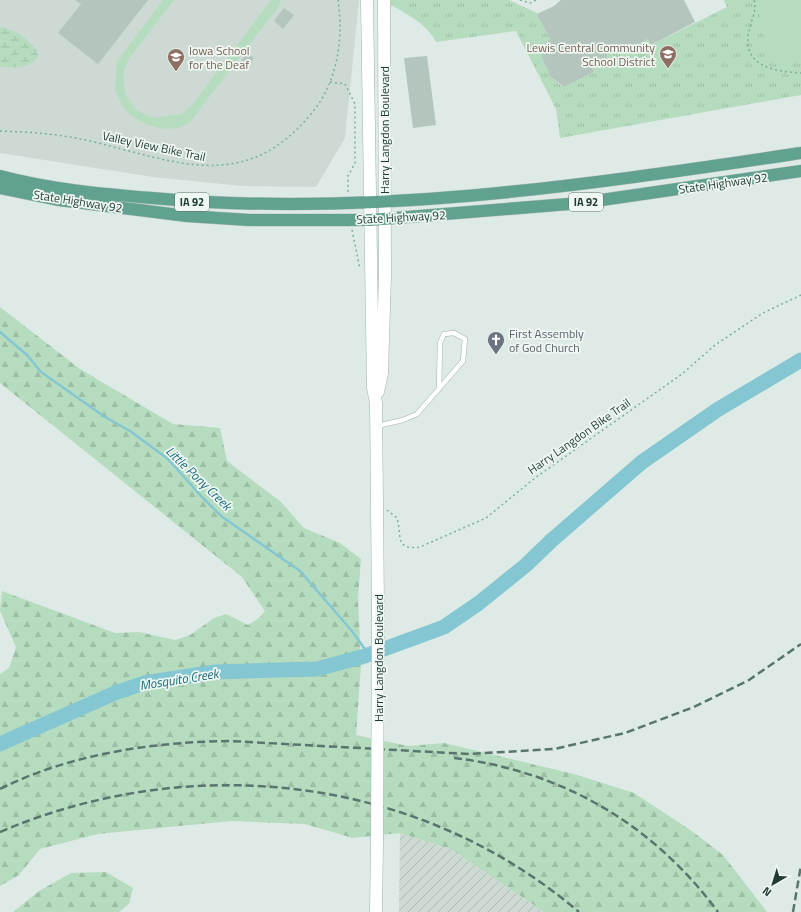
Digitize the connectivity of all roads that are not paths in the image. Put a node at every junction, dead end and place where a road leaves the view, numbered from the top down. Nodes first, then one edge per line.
1 (368, 0) edge
2 (384, 0) edge
3 (801, 152) edge
4 (801, 172) edge
5 (0, 176) edge
6 (0, 188) edge
7 (385, 202) junction
8 (370, 203) junction
9 (370, 220) junction
10 (384, 220) junction
11 (439, 389) junction
12 (376, 403) junction
13 (377, 426) junction
14 (376, 912) edge

1 - 8 main road, Harry Langdon Boulevard
2 - 7 main road, Harry Langdon Boulevard
3 - 7 main road, State Highway 92 / IA 92
4 - 10 main road, State Highway 92 / IA 92
5 - 8 main road, State Highway 92 / IA 92
6 - 9 main road, State Highway 92 / IA 92
7 - 8 main road, State Highway 92 / IA 92
7 - 10 main road, Harry Langdon Boulevard
8 - 9 main road, Harry Langdon Boulevard
9 - 10 main road, State Highway 92 / IA 92
9 - 12 main road, Harry Langdon Boulevard
10 - 12 main road, Harry Langdon Boulevard
11 - 11 lane
11 - 13 lane
12 - 13 main road, Harry Langdon Boulevard
13 - 14 main road, Harry Langdon Boulevard, bridge

